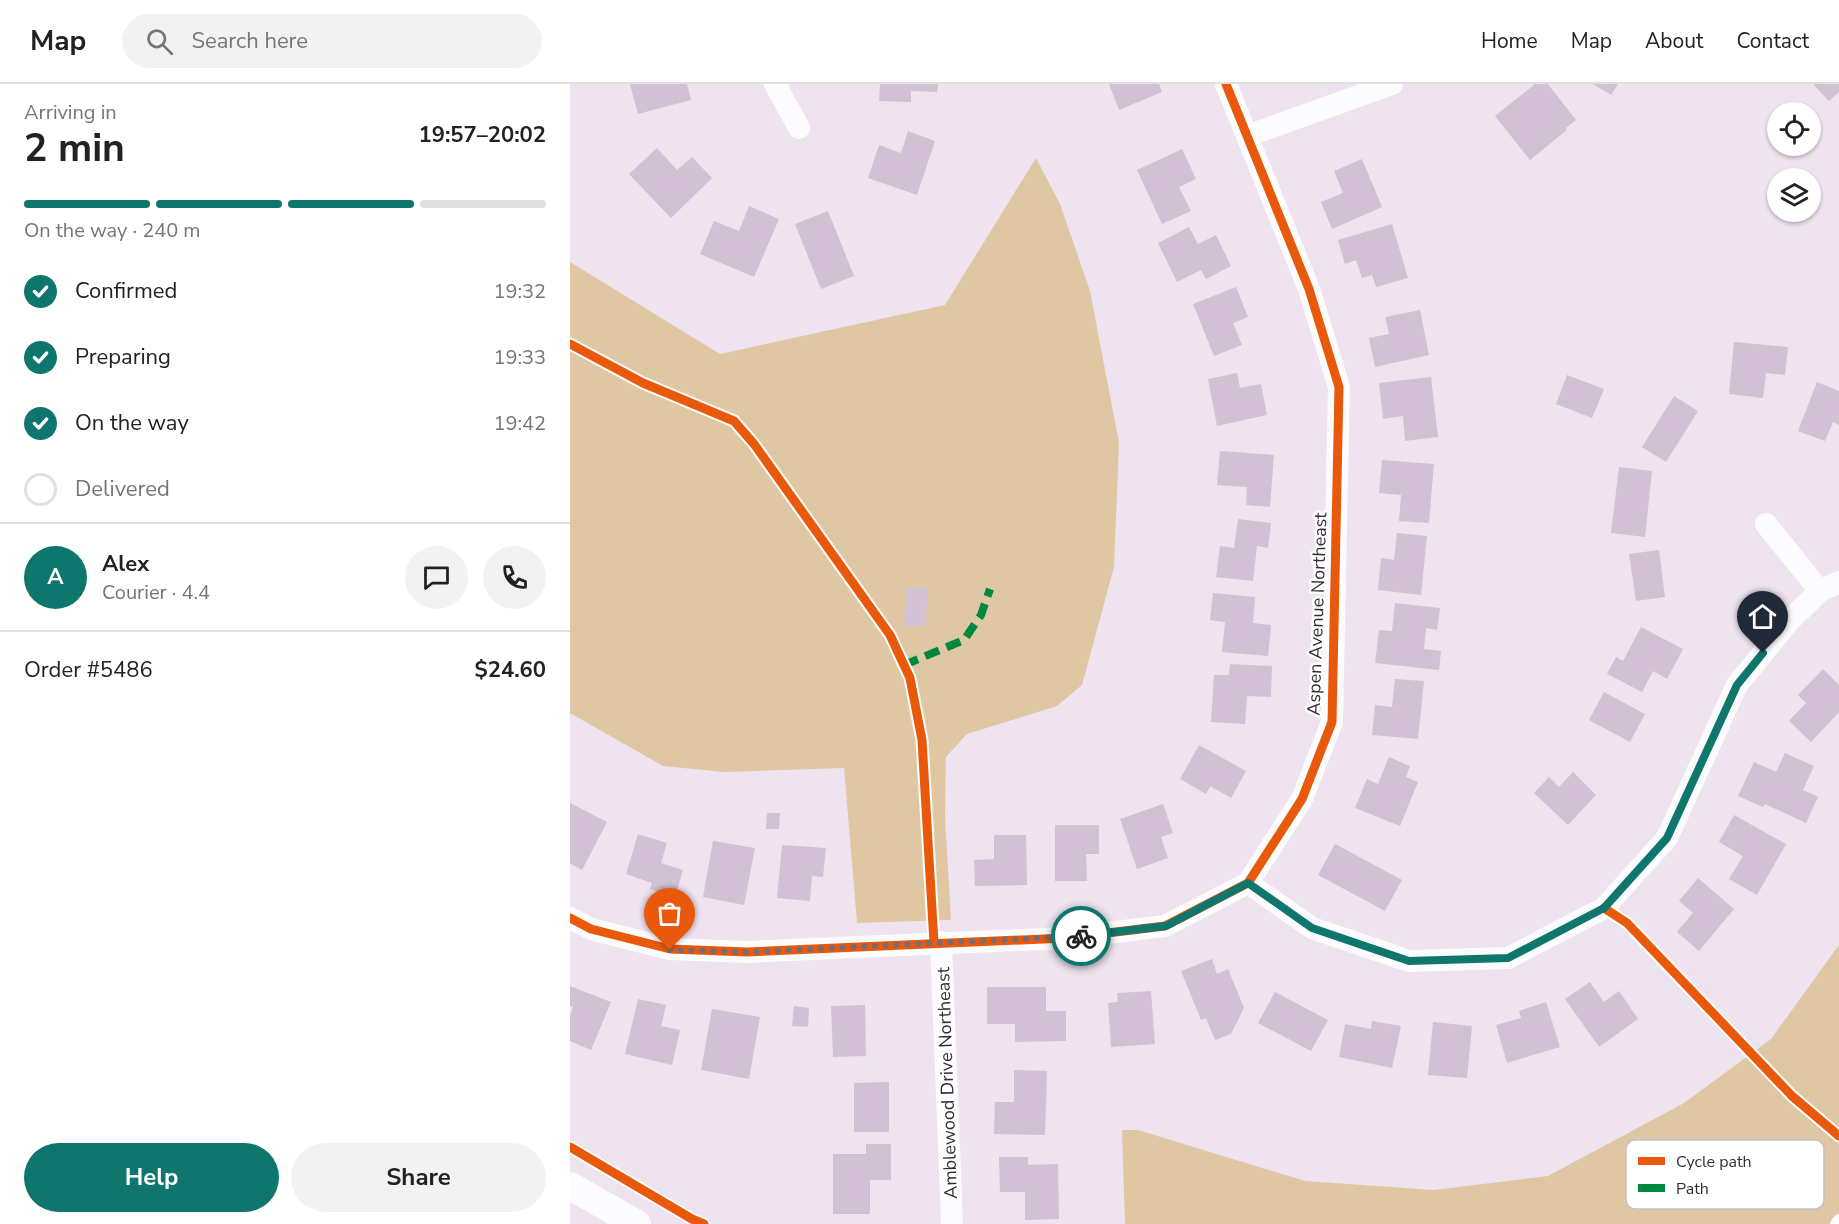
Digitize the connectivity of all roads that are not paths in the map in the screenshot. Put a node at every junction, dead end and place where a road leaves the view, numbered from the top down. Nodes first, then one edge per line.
1 (775, 84) edge
2 (1226, 84) edge
3 (1392, 84) edge
4 (799, 128) dead end
5 (1247, 136) junction
6 (1766, 524) dead end
7 (1829, 586) edge
8 (1248, 883) junction
9 (570, 918) edge
10 (941, 942) junction
11 (570, 1186) edge
12 (1839, 1220) edge
13 (637, 1224) edge
14 (952, 1224) edge
15 (1836, 1224) edge

1 - 4 street
2 - 5 street, Aspen Avenue Northeast
3 - 5 street
5 - 8 street, Aspen Avenue Northeast
6 - 7 street
7 - 8 street
8 - 10 street, Aspen Avenue Northeast
9 - 10 street, Aspen Avenue Northeast
10 - 14 street, Amblewood Drive Northeast
11 - 13 street
12 - 15 lane

